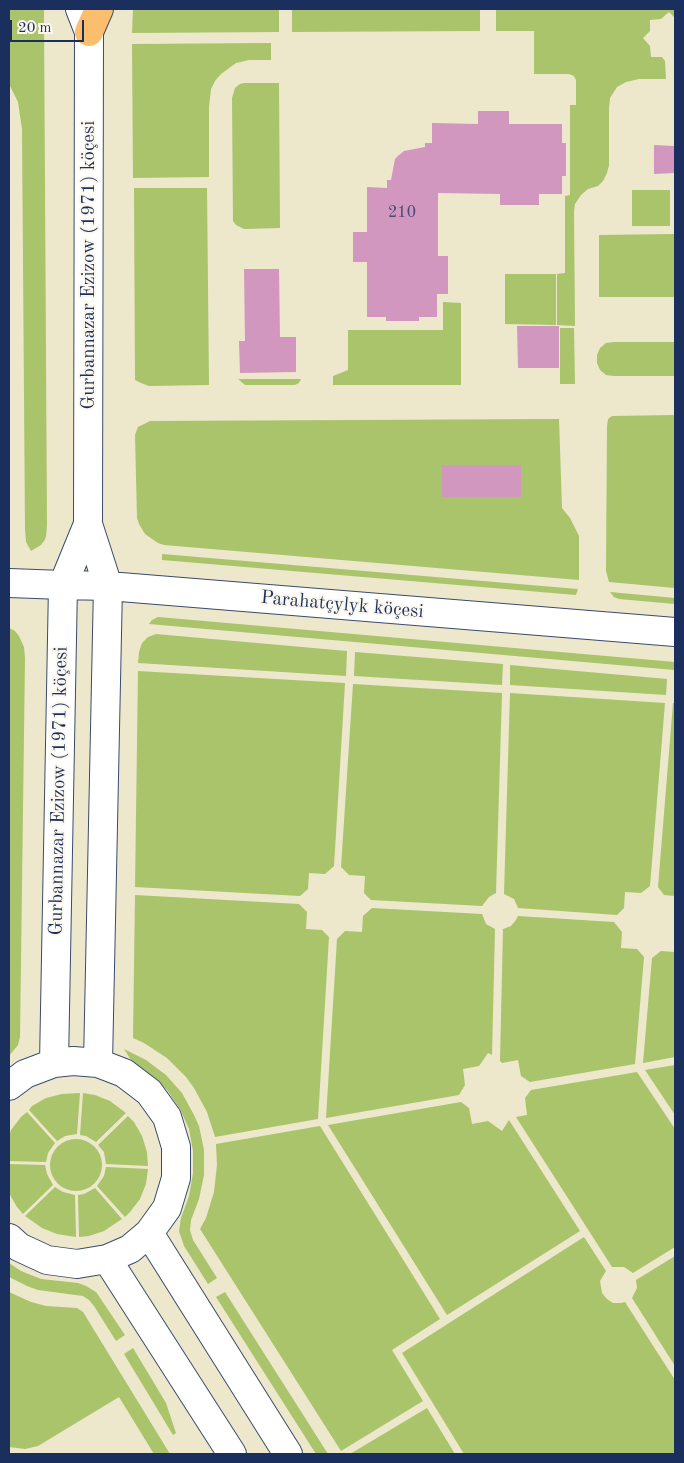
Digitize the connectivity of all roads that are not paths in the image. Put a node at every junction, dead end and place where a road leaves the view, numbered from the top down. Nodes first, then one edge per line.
1 (90, 17) edge
2 (88, 524) junction
3 (9, 583) edge
4 (62, 585) junction
5 (108, 586) junction
6 (675, 632) edge
7 (54, 1063) junction
8 (98, 1063) junction
9 (9, 1086) edge
10 (149, 1233) junction
11 (9, 1238) edge
12 (107, 1259) junction
13 (232, 1454) edge
14 (288, 1454) edge

1 - 2 street, Gurbannazar Ezizow (1971) köçesi
2 - 4 street, Gurbannazar Ezizow (1971) köçesi
2 - 5 street, Gurbannazar Ezizow (1971) köçesi
3 - 4 street, Parahatçylyk köçesi
4 - 5 street, Parahatçylyk köçesi
4 - 7 street, Gurbannazar Ezizow (1971) köçesi
5 - 6 street, Parahatçylyk köçesi
5 - 8 street, Gurbannazar Ezizow (1971) köçesi
7 - 8 street
7 - 9 street
8 - 10 street
10 - 12 street
10 - 14 street
11 - 12 street
12 - 13 street

